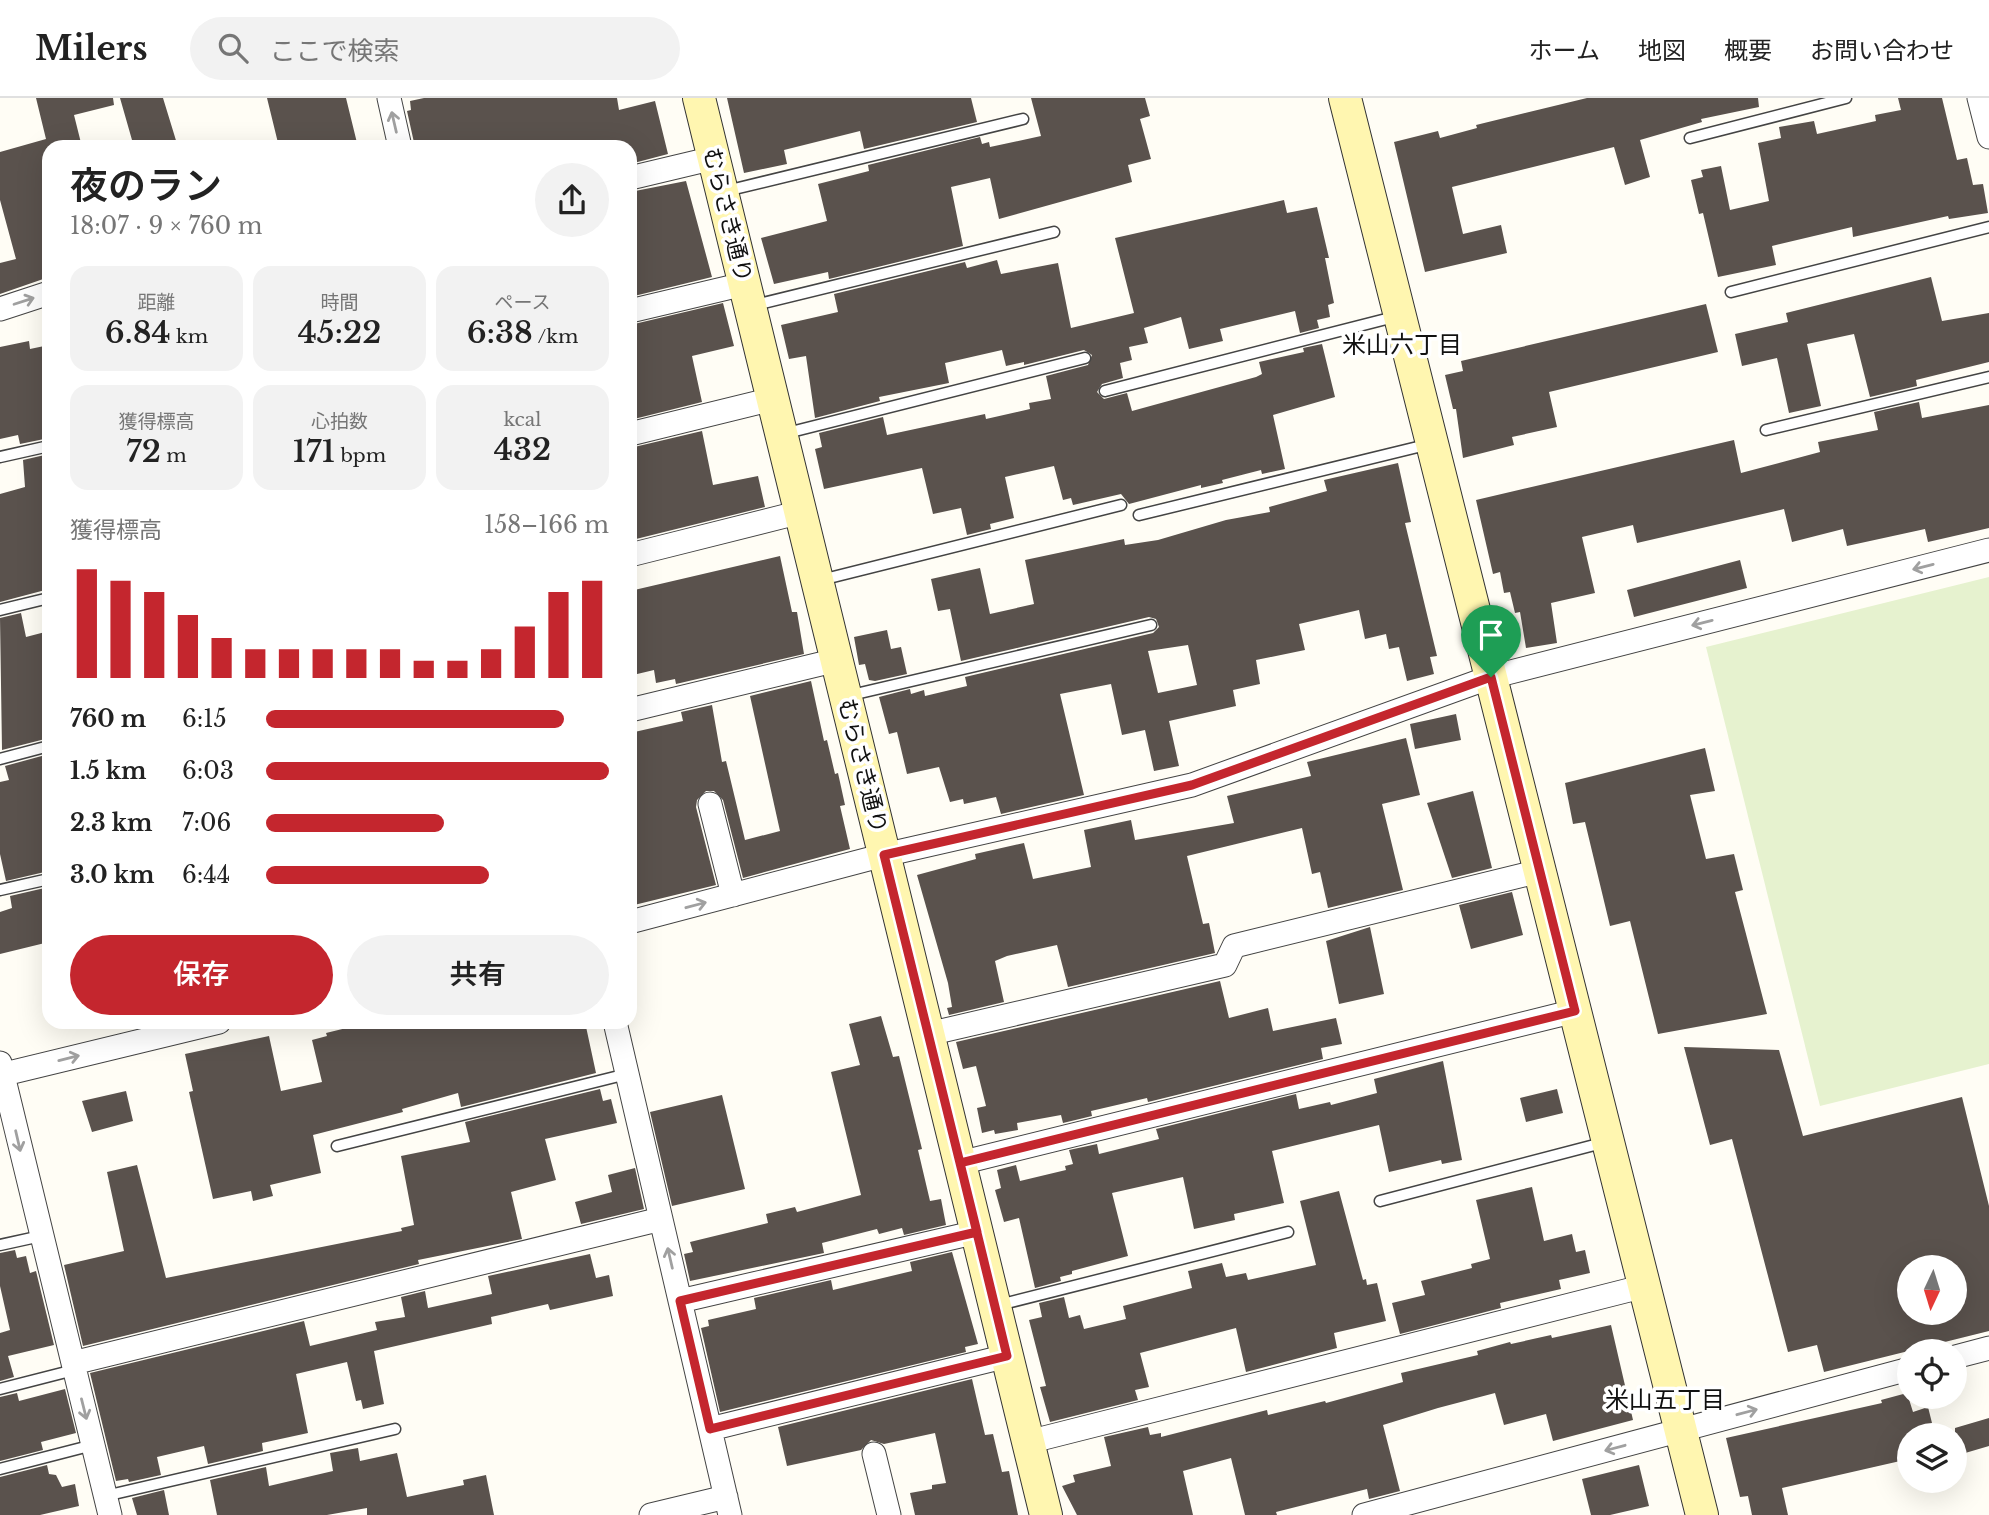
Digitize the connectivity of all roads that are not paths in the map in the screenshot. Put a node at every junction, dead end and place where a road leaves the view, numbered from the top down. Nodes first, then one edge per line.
1 (389, 98) edge
2 (699, 98) edge
3 (1345, 98) edge
4 (1846, 98) edge
5 (1979, 98) edge
6 (1023, 119) dead end
7 (1989, 137) edge
8 (1690, 138) dead end
9 (398, 140) edge
10 (714, 158) junction
11 (637, 176) edge
12 (722, 192) junction
13 (1989, 227) edge
14 (1054, 232) dead end
15 (1731, 292) dead end
16 (42, 295) edge
17 (747, 295) junction
18 (0, 309) edge
19 (637, 311) edge
20 (1398, 316) junction
21 (1085, 358) dead end
22 (1989, 377) edge
23 (1105, 391) dead end
24 (773, 400) junction
25 (1766, 430) dead end
26 (637, 432) edge
27 (782, 434) junction
28 (1432, 443) junction
29 (42, 448) edge
30 (0, 457) edge
31 (1121, 505) dead end
32 (800, 512) junction
33 (1139, 515) dead end
34 (1989, 550) edge
35 (637, 553) edge
36 (817, 581) junction
37 (42, 600) edge
38 (0, 611) edge
39 (1151, 625) dead end
40 (837, 660) junction
41 (1491, 677) junction
42 (846, 697) junction
43 (637, 708) edge
44 (42, 748) edge
45 (0, 759) edge
46 (709, 804) dead end
47 (884, 855) junction
48 (1540, 871) junction
49 (42, 881) edge
50 (0, 890) edge
51 (733, 895) junction
52 (637, 920) edge
53 (1575, 1011) junction
54 (188, 1029) edge
55 (617, 1029) edge
56 (928, 1034) junction
57 (1, 1071) edge
58 (627, 1074) junction
59 (1608, 1142) junction
60 (337, 1146) dead end
61 (960, 1163) junction
62 (1380, 1201) dead end
63 (661, 1219) junction
64 (977, 1232) junction
65 (1288, 1232) dead end
66 (41, 1236) junction
67 (0, 1245) edge
68 (1645, 1286) junction
69 (680, 1301) junction
70 (995, 1306) junction
71 (1989, 1348) edge
72 (1967, 1354) edge
73 (1007, 1356) junction
74 (74, 1367) junction
75 (1897, 1372) edge
76 (0, 1389) edge
77 (395, 1429) dead end
78 (710, 1429) junction
79 (1681, 1430) junction
80 (1028, 1442) junction
81 (93, 1445) junction
82 (874, 1454) dead end
83 (0, 1469) edge
84 (108, 1506) edge
85 (728, 1506) edge
86 (1426, 1507) edge
87 (651, 1515) edge
88 (889, 1515) edge
89 (1046, 1515) edge
90 (1364, 1515) edge
91 (1702, 1515) edge

9 -> 1 street
2 - 10 street, むらさき通り
3 - 20 street
4 - 8 lane
5 - 7 street
6 - 12 lane
10 - 11 street
10 - 12 street, むらさき通り
12 - 17 street, むらさき通り
13 - 15 lane
14 - 17 lane
18 -> 16 street
17 - 19 street
17 - 24 street, むらさき通り
20 - 23 lane
20 - 28 street
21 - 27 lane
22 - 25 lane
24 - 26 street
24 - 27 street, むらさき通り
27 - 32 street, むらさき通り
28 - 33 lane
28 - 41 street
29 - 30 lane
31 - 36 lane
32 - 35 street
32 - 36 street, むらさき通り
34 -> 41 street
36 - 40 street, むらさき通り
37 - 38 lane
39 - 42 lane
40 - 42 street, むらさき通り
40 - 43 street
41 - 47 street
41 - 48 street
42 - 47 street, むらさき通り
44 - 45 lane
46 - 51 street
47 - 51 street
47 - 56 street, むらさき通り
48 - 53 street
48 - 56 street
49 - 50 lane
52 -> 51 street
53 - 59 street
53 - 61 street
57 -> 54 street
55 - 58 street
56 - 61 street, むらさき通り
57 -> 66 street
58 - 60 lane
58 - 63 street
59 - 62 lane
59 - 68 street
61 - 64 street, むらさき通り
69 -> 63 street
63 - 74 street
64 - 69 street
64 - 70 street, むらさき通り
65 - 70 lane
66 - 67 lane
66 - 74 street
68 - 79 street
68 - 80 street
69 - 78 street
70 - 73 street, むらさき通り
71 - 72 street
73 - 78 street
73 - 80 street, むらさき通り
74 - 76 lane
74 -> 81 street
79 -> 75 street
77 - 84 lane
78 - 85 street
79 -> 86 street
79 - 91 street
80 - 89 street, むらさき通り
81 - 83 lane
81 - 84 street
82 - 88 street
85 - 87 street
86 - 90 street

